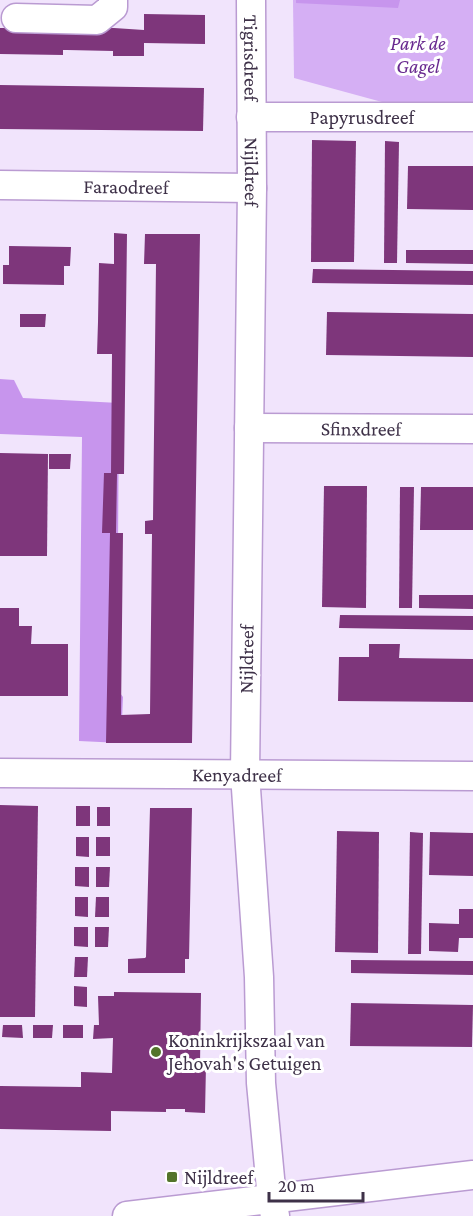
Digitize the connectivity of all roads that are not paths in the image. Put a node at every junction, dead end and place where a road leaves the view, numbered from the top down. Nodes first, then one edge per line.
1 (113, 0) edge
2 (251, 0) edge
3 (16, 18) dead end
4 (251, 117) junction
5 (473, 117) edge
6 (0, 185) edge
7 (252, 188) junction
8 (249, 428) junction
9 (473, 429) edge
10 (0, 772) edge
11 (245, 774) junction
12 (473, 776) edge
13 (473, 1175) edge
14 (274, 1208) edge
15 (127, 1216) edge

1 - 3 street
2 - 4 street, Tigrisdreef
4 - 5 street, Papyrusdreef
4 - 7 street, Nijldreef
6 - 7 street, Faraodreef
7 - 8 street, Nijldreef
8 - 9 street, Sfinxdreef
8 - 11 street, Nijldreef
10 - 11 street, Kenyadreef
11 - 12 street, Kenyadreef
11 - 14 street, Nijldreef
13 - 14 street
14 - 15 street

